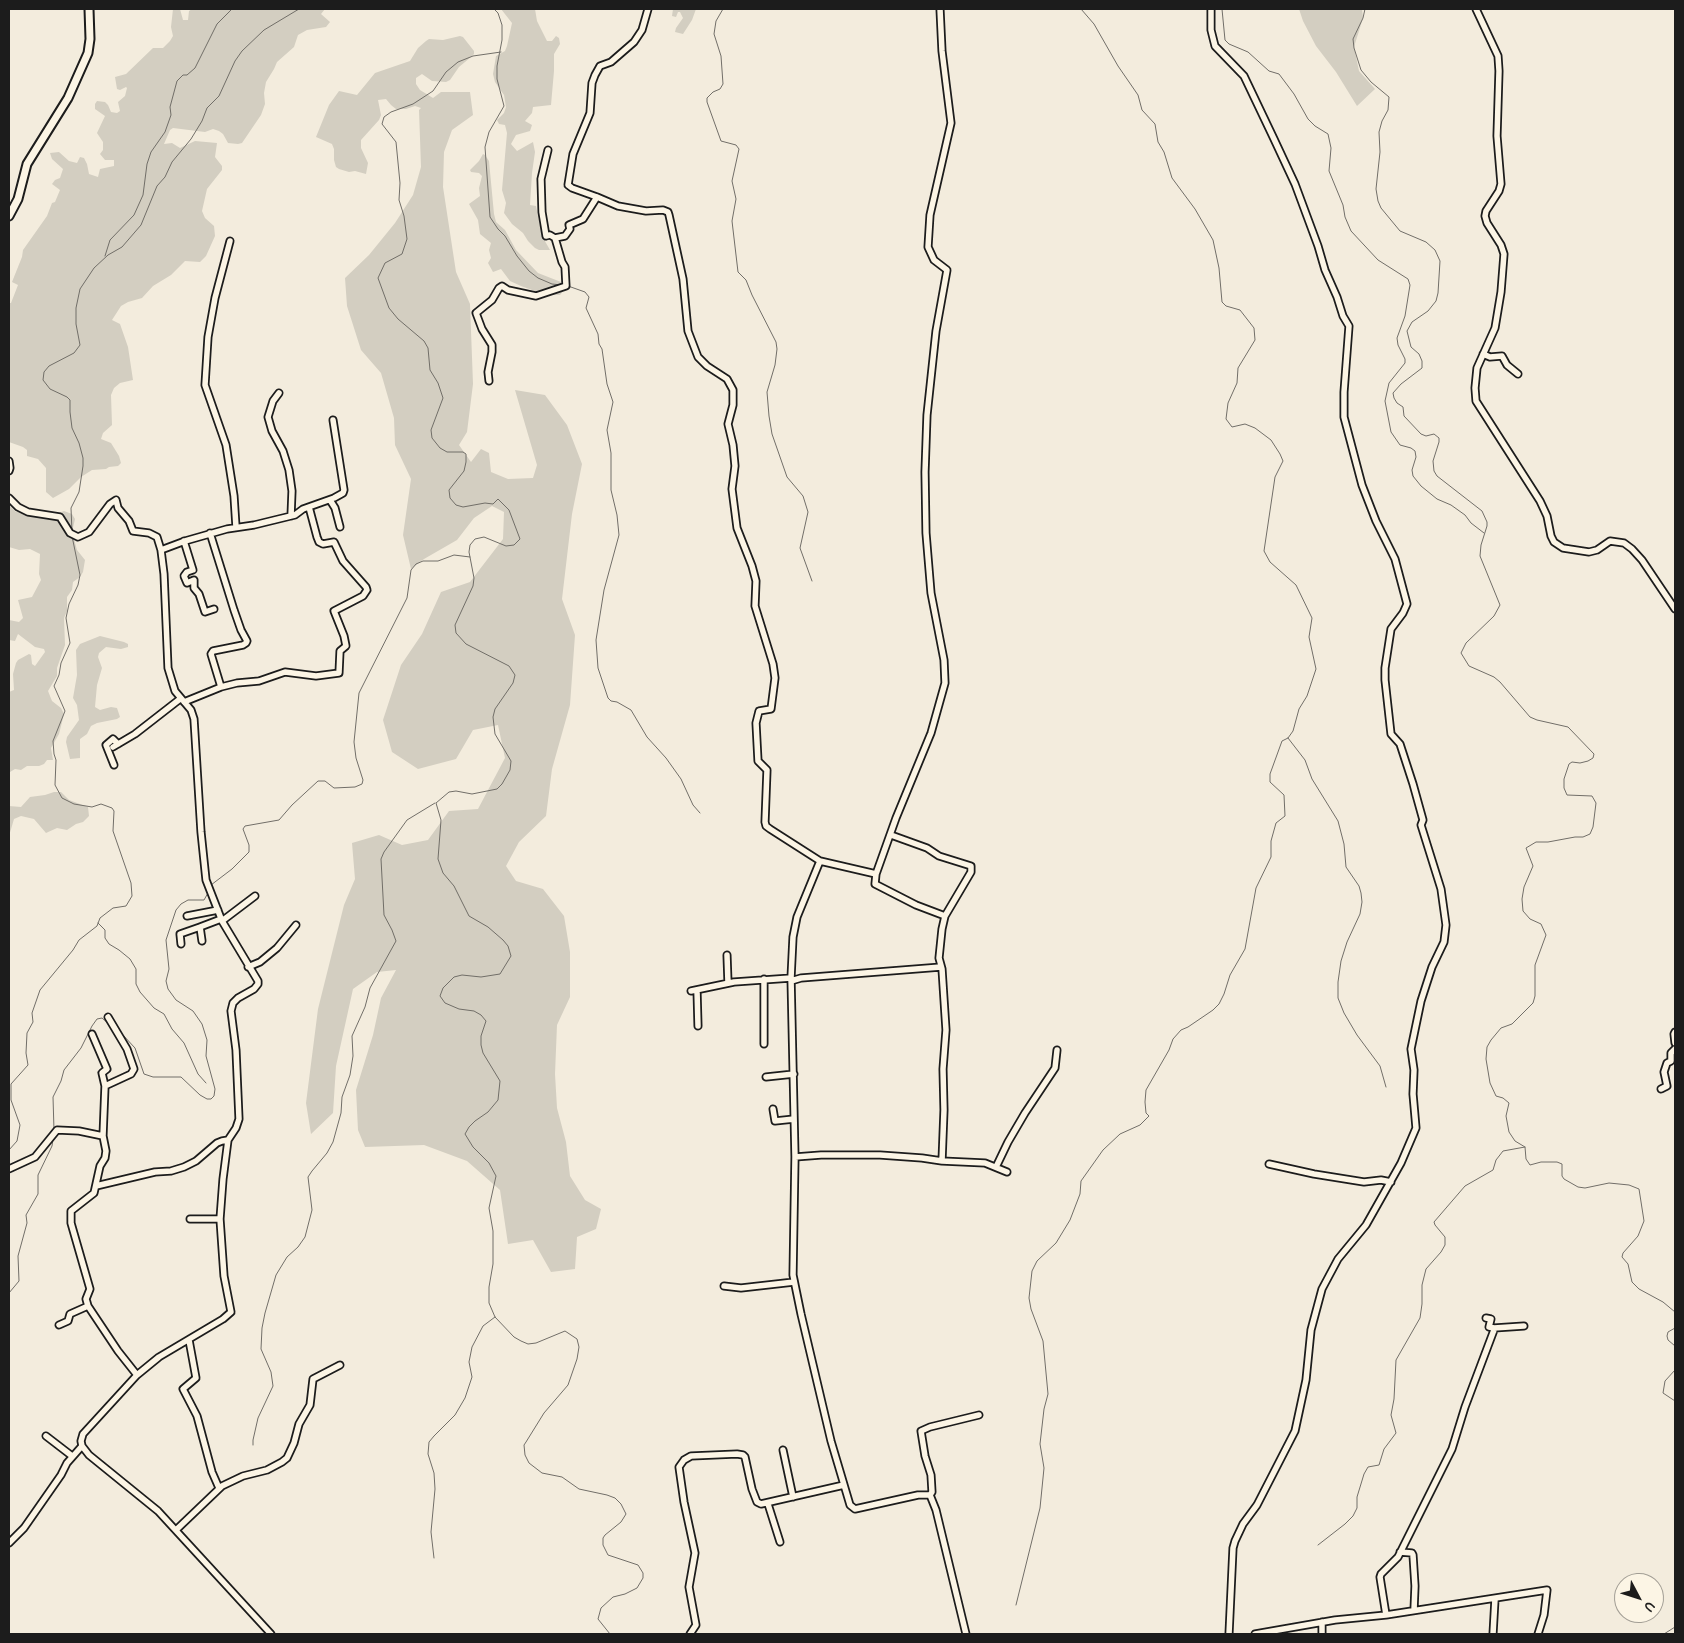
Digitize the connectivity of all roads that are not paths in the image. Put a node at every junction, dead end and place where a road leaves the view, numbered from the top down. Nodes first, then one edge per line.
1 (89, 9) edge
2 (648, 9) edge
3 (940, 9) edge
4 (1211, 9) edge
5 (1476, 9) edge
6 (548, 150) dead end
7 (597, 197) junction
8 (9, 216) edge
9 (556, 238) junction
10 (230, 240) dead end
11 (1483, 354) junction
12 (1518, 374) dead end
13 (489, 381) dead end
14 (279, 393) dead end
15 (333, 420) dead end
16 (9, 461) edge
17 (9, 471) edge
18 (9, 498) edge
19 (330, 500) junction
20 (309, 507) junction
21 (291, 516) junction
22 (236, 527) junction
23 (340, 527) dead end
24 (210, 533) junction
25 (184, 541) junction
26 (161, 550) junction
27 (1675, 608) edge
28 (214, 609) dead end
29 (221, 687) junction
30 (182, 701) junction
31 (114, 765) dead end
32 (891, 836) junction
33 (820, 861) junction
34 (876, 874) junction
35 (255, 896) dead end
36 (218, 910) junction
37 (187, 916) dead end
38 (945, 916) junction
39 (221, 921) junction
40 (296, 925) dead end
41 (200, 927) junction
42 (202, 941) dead end
43 (181, 944) dead end
44 (727, 955) dead end
45 (248, 967) junction
46 (941, 967) junction
47 (764, 979) junction
48 (791, 980) junction
49 (728, 983) junction
50 (108, 1016) dead end
51 (698, 1026) dead end
52 (1675, 1032) edge
53 (92, 1034) dead end
54 (1675, 1043) edge
55 (764, 1044) dead end
56 (1675, 1048) edge
57 (1058, 1050) dead end
58 (794, 1074) junction
59 (766, 1077) dead end
60 (105, 1086) junction
61 (1661, 1089) dead end
62 (773, 1109) dead end
63 (794, 1119) junction
64 (103, 1136) junction
65 (228, 1140) junction
66 (795, 1157) junction
67 (942, 1161) junction
68 (1269, 1164) dead end
69 (996, 1167) junction
70 (9, 1168) edge
71 (1007, 1172) dead end
72 (1391, 1182) junction
73 (96, 1186) junction
74 (190, 1219) dead end
75 (220, 1219) junction
76 (794, 1282) junction
77 (724, 1286) dead end
78 (88, 1306) junction
79 (1486, 1318) dead end
80 (59, 1325) dead end
81 (1524, 1326) dead end
82 (1494, 1328) junction
83 (188, 1340) junction
84 (340, 1365) dead end
85 (137, 1375) junction
86 (979, 1415) dead end
87 (46, 1436) dead end
88 (82, 1446) junction
89 (782, 1450) dead end
90 (72, 1456) junction
91 (844, 1485) junction
92 (219, 1488) junction
93 (930, 1495) junction
94 (793, 1497) junction
95 (768, 1504) junction
96 (176, 1530) junction
97 (780, 1542) dead end
98 (9, 1543) edge
99 (1400, 1552) junction
100 (1495, 1599) junction
101 (1414, 1610) junction
102 (1386, 1615) junction
103 (1322, 1622) junction
104 (271, 1634) edge
105 (690, 1634) edge
106 (966, 1634) edge
107 (1229, 1634) edge
108 (1255, 1634) edge
109 (1322, 1634) edge
110 (1493, 1634) edge
111 (1538, 1634) edge

1 - 8 main road
2 - 7 street
3 - 32 street
4 - 72 street
5 - 11 street
6 - 9 street
7 - 9 street
7 - 33 street
9 - 13 street
10 - 22 street
11 - 12 street
11 - 27 street
14 - 21 street
15 - 19 street
16 - 17 street
18 - 26 street
19 - 20 street
19 - 23 street
20 - 21 street
20 - 29 street
21 - 22 street
22 - 24 street
24 - 25 street
24 - 29 street
25 - 26 street
25 - 28 street
26 - 30 street
29 - 30 street
30 - 31 street
30 - 36 street
32 - 34 street
32 - 38 street
33 - 34 street
33 - 48 street
34 - 38 street
35 - 39 street
36 - 37 street
36 - 39 street
38 - 46 street
39 - 41 street
39 - 45 street
40 - 45 street
41 - 42 street
41 - 43 street
44 - 49 street
45 - 65 street
46 - 48 street
46 - 67 street
47 - 48 street
47 - 49 street
47 - 55 street
48 - 58 street
49 - 51 street
50 - 60 street
52 - 54 street
53 - 60 street
56 - 61 street
57 - 69 street
58 - 59 street
58 - 63 street
60 - 64 street
62 - 63 street
63 - 66 street
64 - 70 street
64 - 73 street
65 - 73 street
65 - 75 street
66 - 67 street
66 - 76 street
67 - 69 street
68 - 72 street
69 - 71 street
72 - 107 street
73 - 78 street
74 - 75 street
75 - 83 street
76 - 77 street
76 - 91 street
78 - 80 street
78 - 85 street
79 - 82 street
81 - 82 street
82 - 99 street
83 - 85 street
83 - 92 street
84 - 92 street
85 - 88 street
86 - 93 street
87 - 90 street
88 - 90 street
88 - 96 street
89 - 94 street
90 - 98 street
91 - 93 street
91 - 94 street
92 - 96 street
93 - 106 street
94 - 95 street
95 - 97 street
95 - 105 street
96 - 104 street
99 - 101 street
99 - 102 street
100 - 101 street
100 - 110 street
100 - 111 street
101 - 102 street
102 - 103 street
103 - 108 street
103 - 109 street

